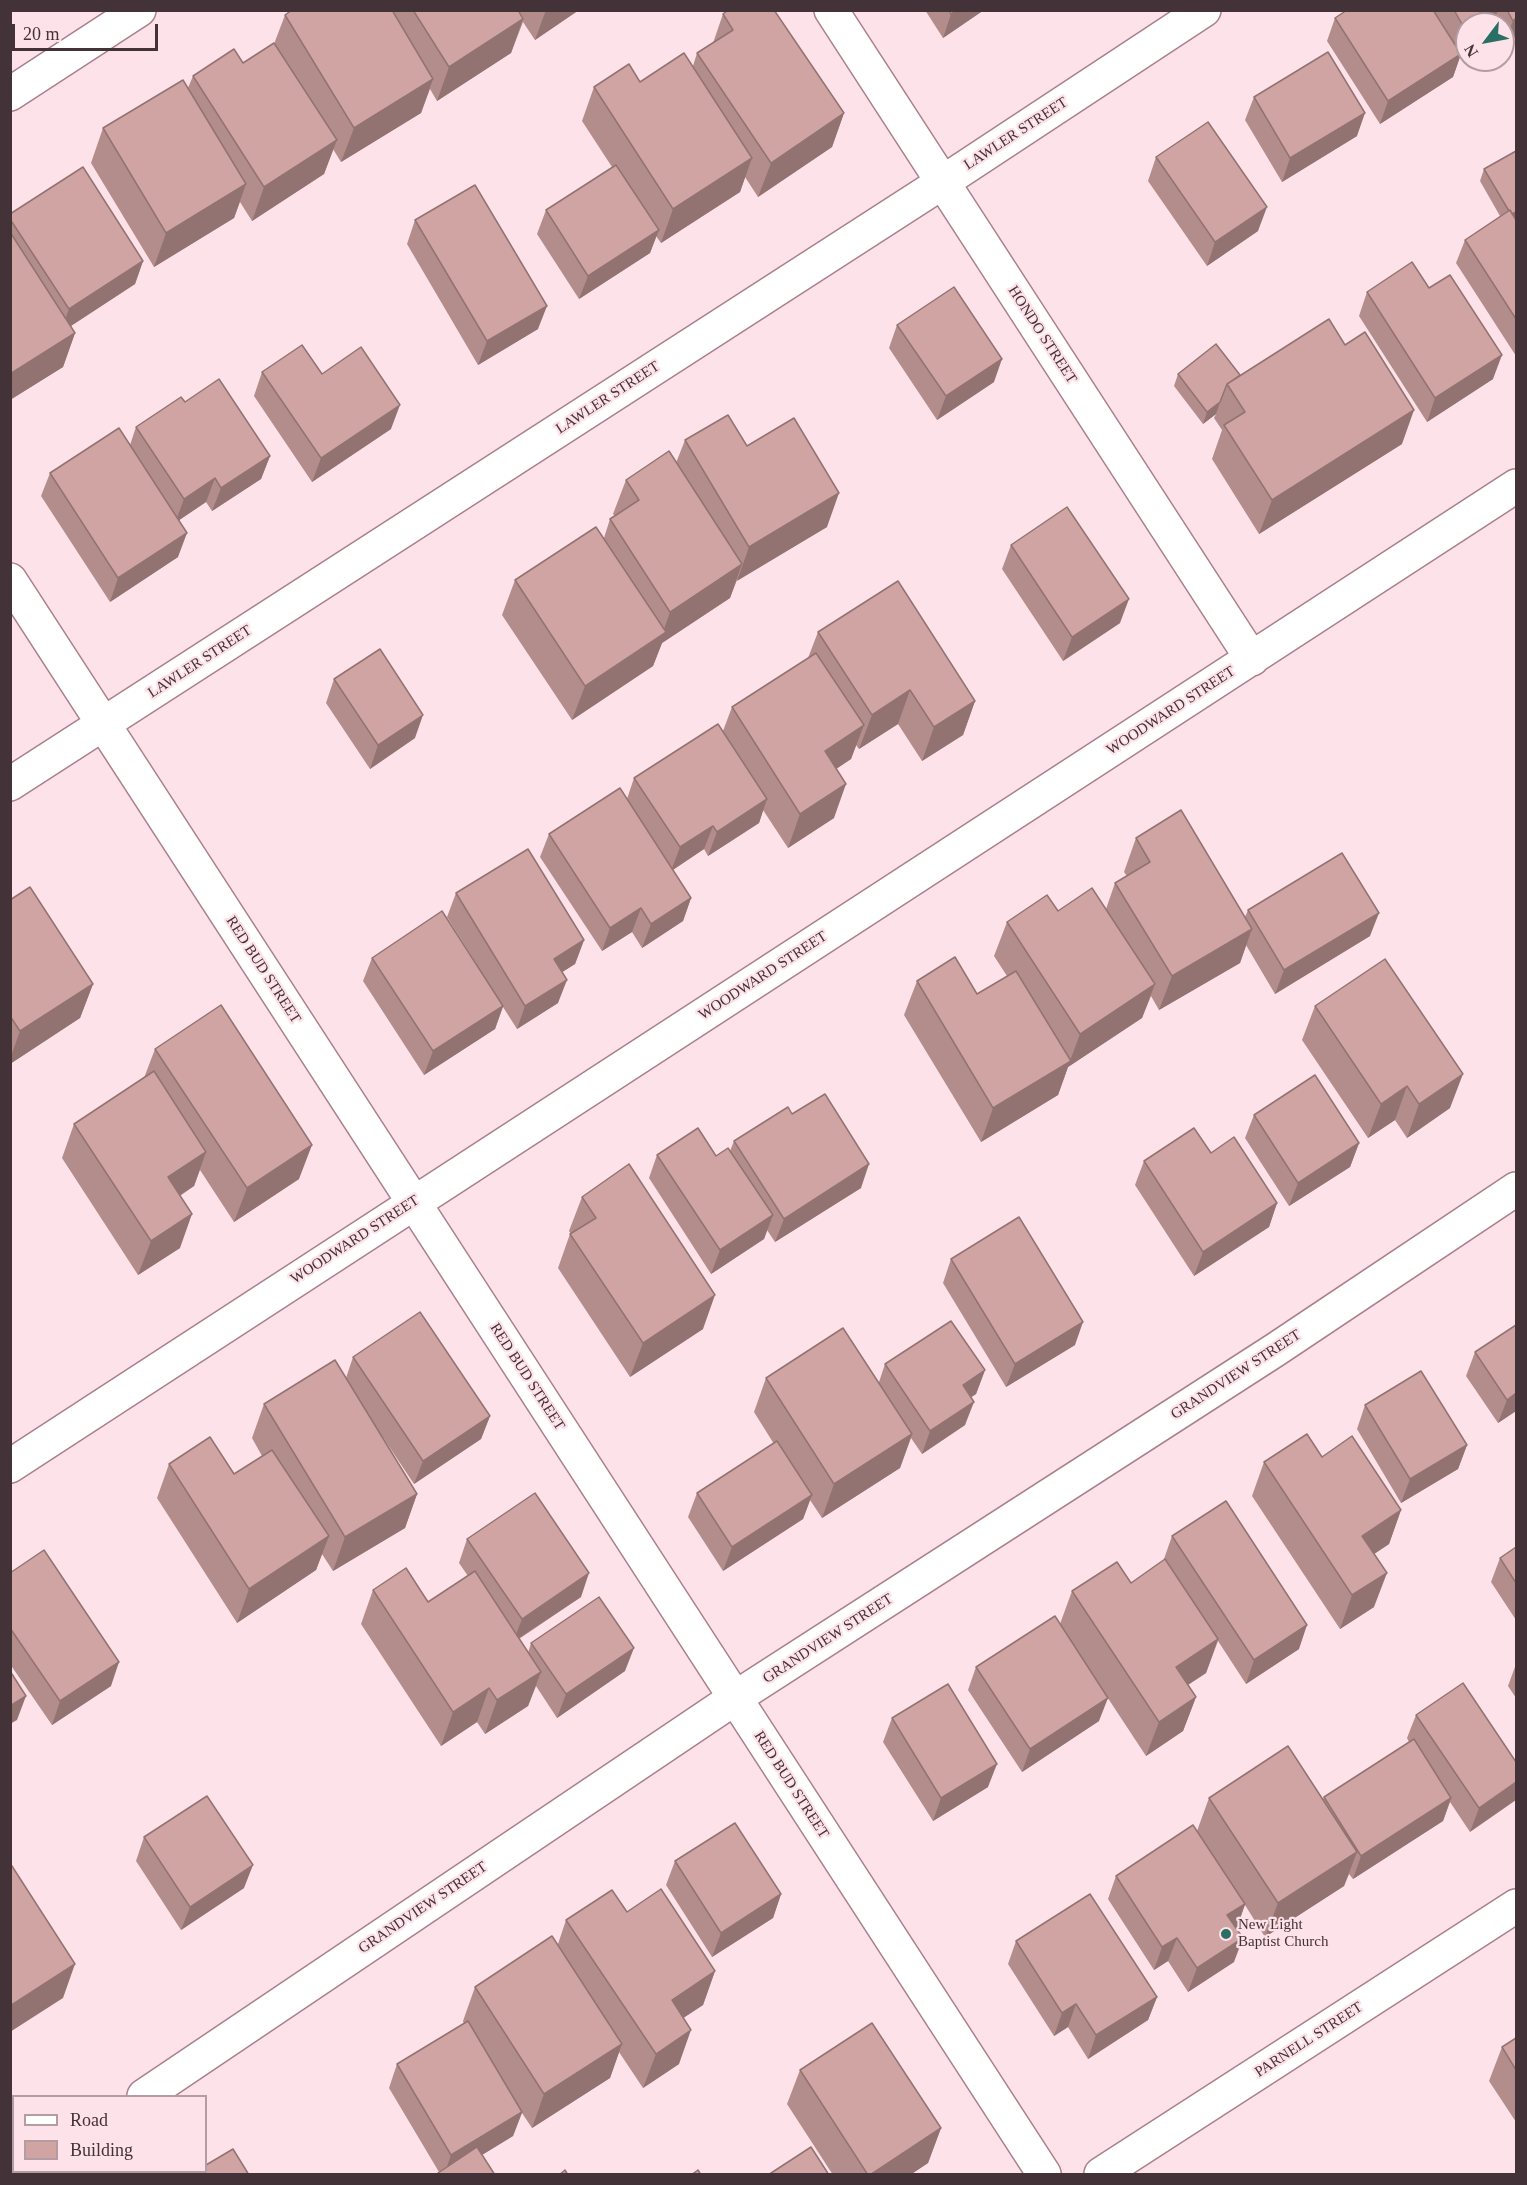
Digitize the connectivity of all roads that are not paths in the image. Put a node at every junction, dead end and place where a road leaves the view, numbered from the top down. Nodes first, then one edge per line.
1 (139, 10) edge
2 (831, 10) edge
3 (1204, 10) edge
4 (10, 94) edge
5 (943, 182) junction
6 (1516, 486) edge
7 (10, 580) edge
8 (1252, 659) junction
9 (103, 724) junction
10 (10, 784) edge
11 (1516, 1189) edge
12 (414, 1202) junction
13 (10, 1466) edge
14 (735, 1698) junction
15 (1516, 1906) edge
16 (147, 2095) edge
17 (1044, 2175) edge
18 (1101, 2175) edge

1 - 4 street
2 - 5 street, HONDO STREET
3 - 5 street, LAWLER STREET
5 - 8 street, HONDO STREET
5 - 9 street, LAWLER STREET
6 - 8 street, WOODWARD STREET
7 - 9 street, RED BUD STREET
8 - 12 street, WOODWARD STREET
9 - 10 street, LAWLER STREET
9 - 12 street, RED BUD STREET
11 - 14 street, GRANDVIEW STREET
12 - 13 street, WOODWARD STREET
12 - 14 street, RED BUD STREET
14 - 16 street, GRANDVIEW STREET
14 - 17 street, RED BUD STREET
15 - 18 street, PARNELL STREET

